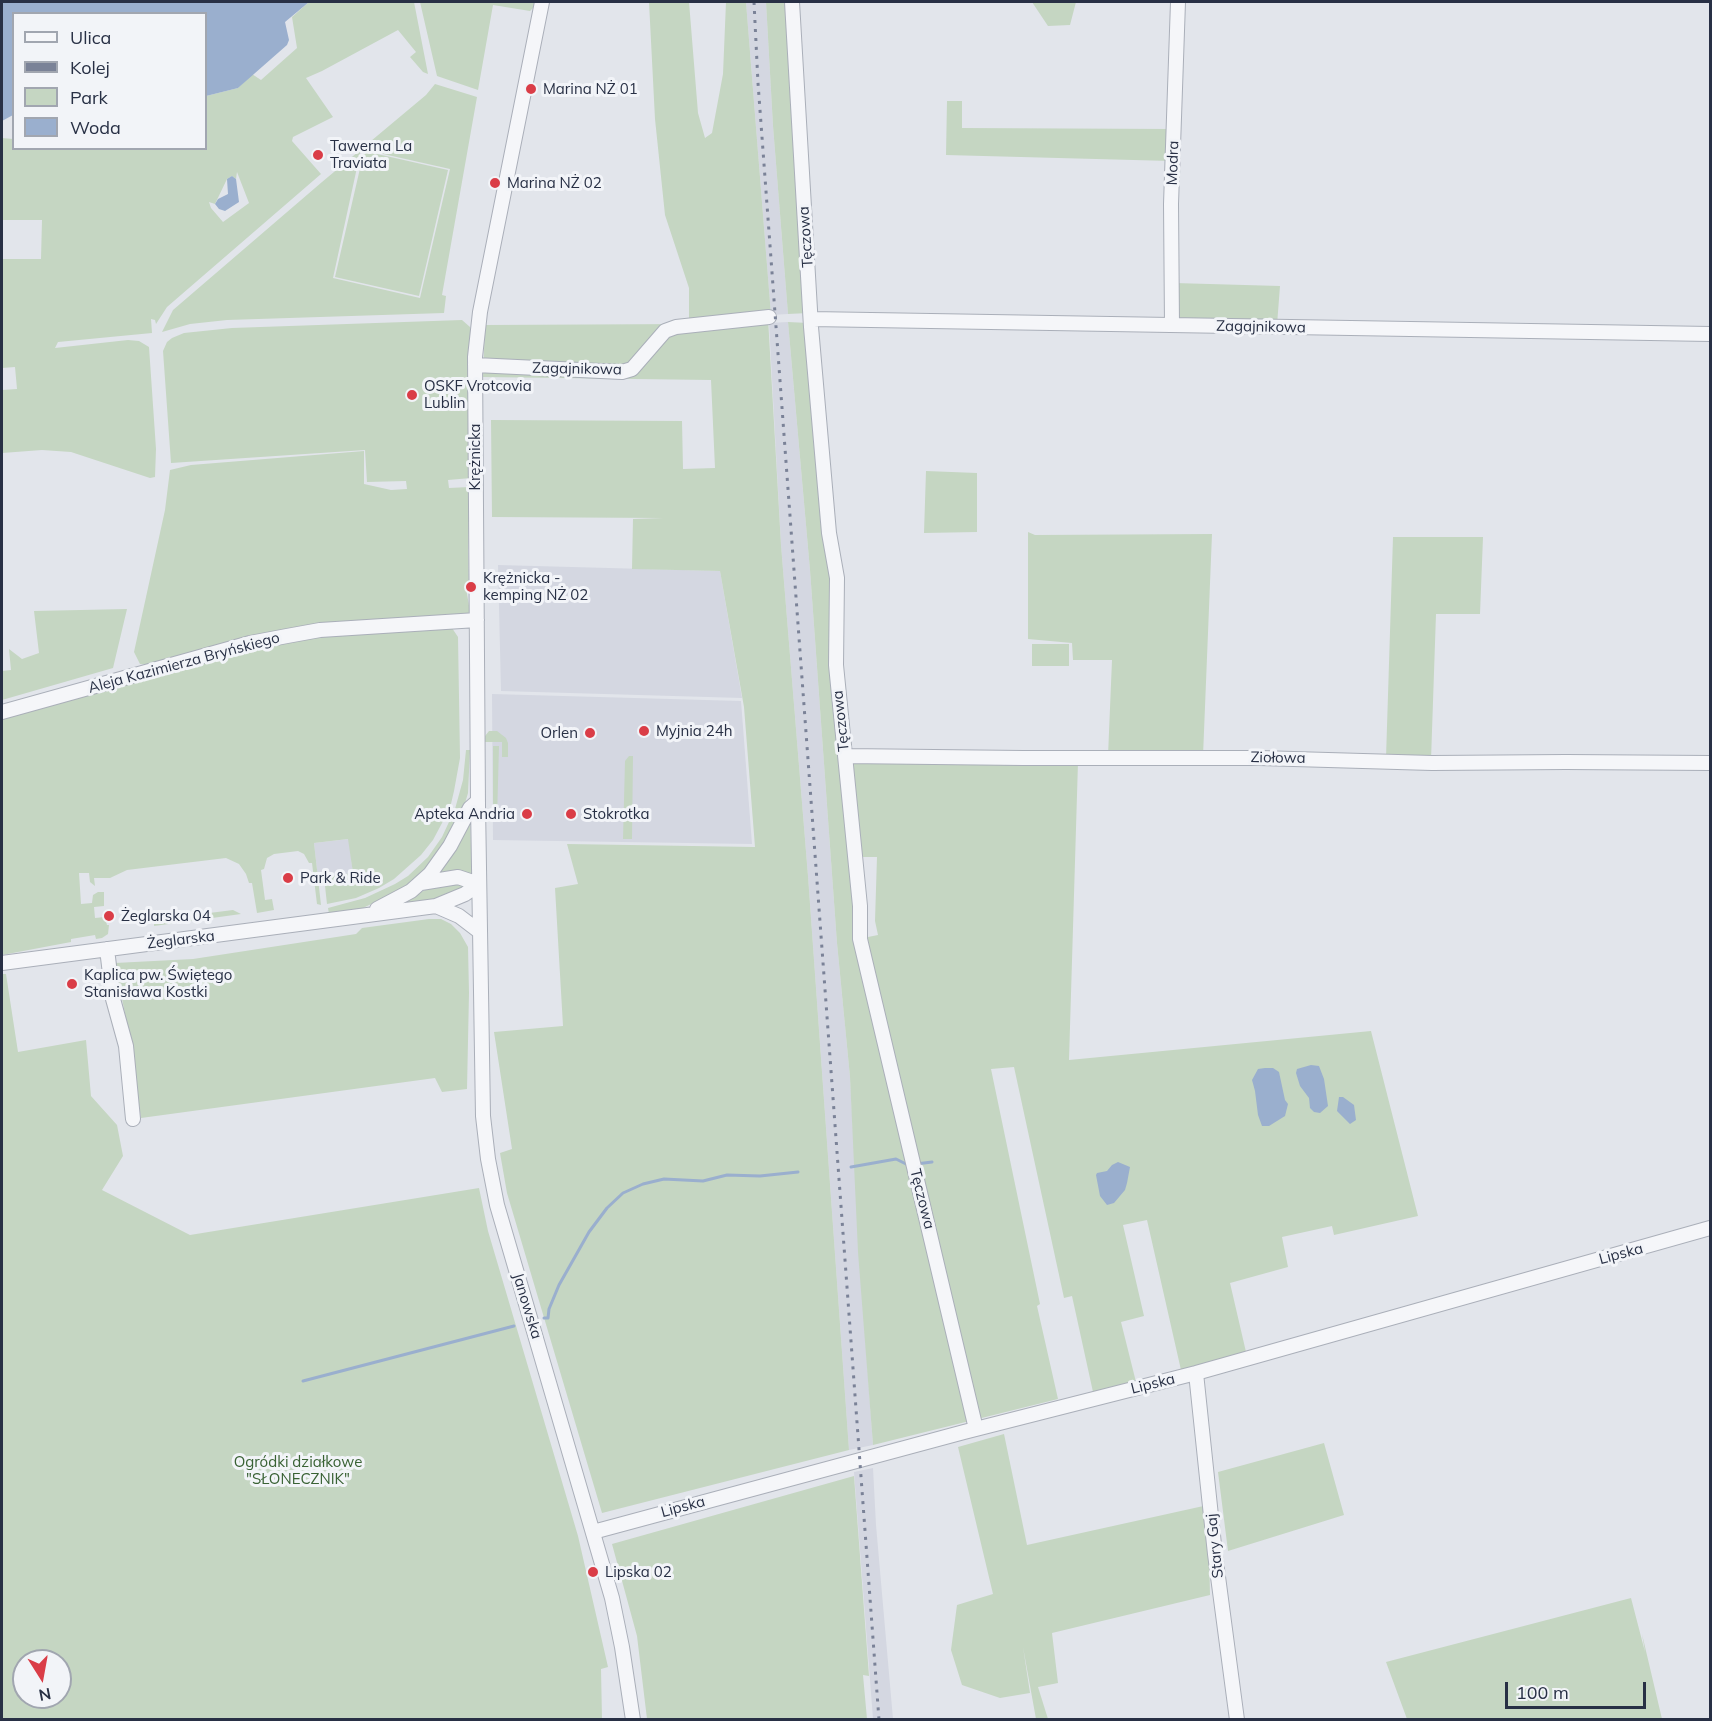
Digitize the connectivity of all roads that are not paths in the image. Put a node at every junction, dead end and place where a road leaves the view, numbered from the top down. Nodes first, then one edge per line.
1 (542, 2) edge
2 (792, 2) edge
3 (1178, 2) edge
4 (769, 317) dead end
5 (811, 319) junction
6 (1172, 325) junction
7 (1710, 334) edge
8 (475, 365) junction
9 (477, 620) junction
10 (2, 712) edge
11 (844, 756) junction
12 (1710, 763) edge
13 (478, 801) junction
14 (421, 883) junction
15 (479, 884) junction
16 (436, 906) junction
17 (361, 915) junction
18 (480, 932) junction
19 (107, 949) junction
20 (2, 963) edge
21 (133, 1119) dead end
22 (1710, 1228) edge
23 (1196, 1373) junction
24 (976, 1429) junction
25 (593, 1532) junction
26 (633, 1719) edge
27 (1237, 1719) edge

1 - 8 street, Krężnicka
2 - 5 street, Tęczowa
3 - 6 street, Modra
4 - 8 street, Zagajnikowa
5 - 6 street, Zagajnikowa
5 - 11 street, Tęczowa
6 - 7 street, Zagajnikowa
8 - 9 street, Krężnicka
9 - 10 street, Aleja Kazimierza Bryńskiego
9 - 13 street, Krężnicka
11 - 12 street, Ziołowa
11 - 24 street, Tęczowa
13 - 14 street, Żeglarska
13 - 15 street, Krężnicka
14 - 15 street, Żeglarska
14 - 17 street, Żeglarska
15 - 16 street, Żeglarska
15 - 18 street, Janowska
16 - 17 street, Żeglarska
16 - 18 street
17 - 19 street, Żeglarska
18 - 25 street, Janowska
19 - 20 street, Żeglarska
19 - 21 street
22 - 23 street, Lipska
23 - 24 street, Lipska
23 - 27 street, Stary Gaj
24 - 25 street, Lipska
25 - 26 street, Janowska

